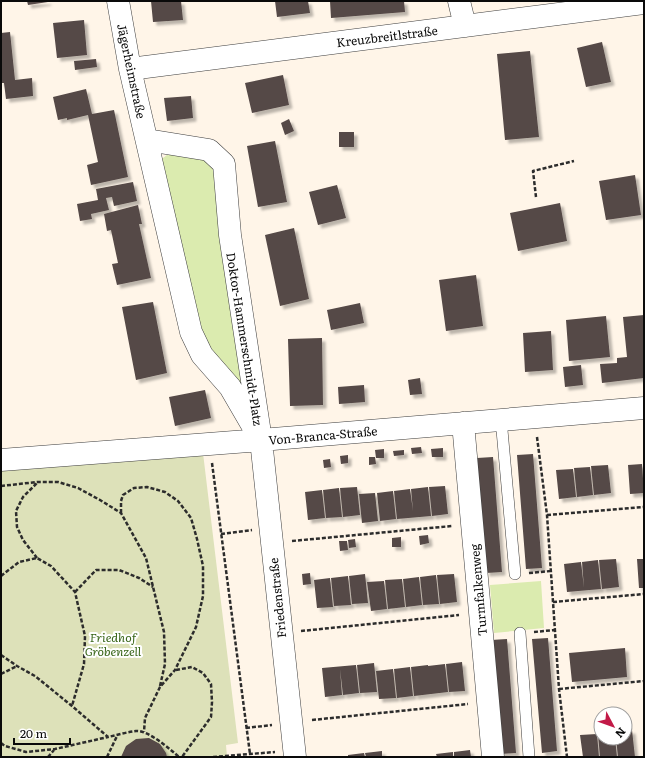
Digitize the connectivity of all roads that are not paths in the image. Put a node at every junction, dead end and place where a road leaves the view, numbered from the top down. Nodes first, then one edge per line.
1 (118, 1) edge
2 (459, 1) edge
3 (644, 3) edge
4 (465, 26) junction
5 (130, 69) junction
6 (147, 140) junction
7 (644, 408) edge
8 (501, 419) junction
9 (463, 423) junction
10 (260, 440) junction
11 (1, 460) edge
12 (515, 574) road end
13 (520, 634) road end
14 (294, 754) edge
15 (493, 757) edge
16 (529, 757) edge

1 - 5 street, Jägerheimstraße
2 - 4 street
3 - 4 street, Kreuzbreitlstraße
4 - 5 street, Kreuzbreitlstraße
5 - 6 street, Jägerheimstraße
6 - 10 street, Doktor-Hammerschmidt-Platz
6 - 10 street, Doktor-Hammerschmidt-Platz
7 - 8 street, Von-Branca-Straße
8 - 9 street, Von-Branca-Straße
8 - 12 lane
9 - 10 street, Von-Branca-Straße
9 - 15 street, Turmfalkenweg
10 - 11 street, Von-Branca-Straße
10 - 14 street, Friedenstraße
13 - 16 lane

